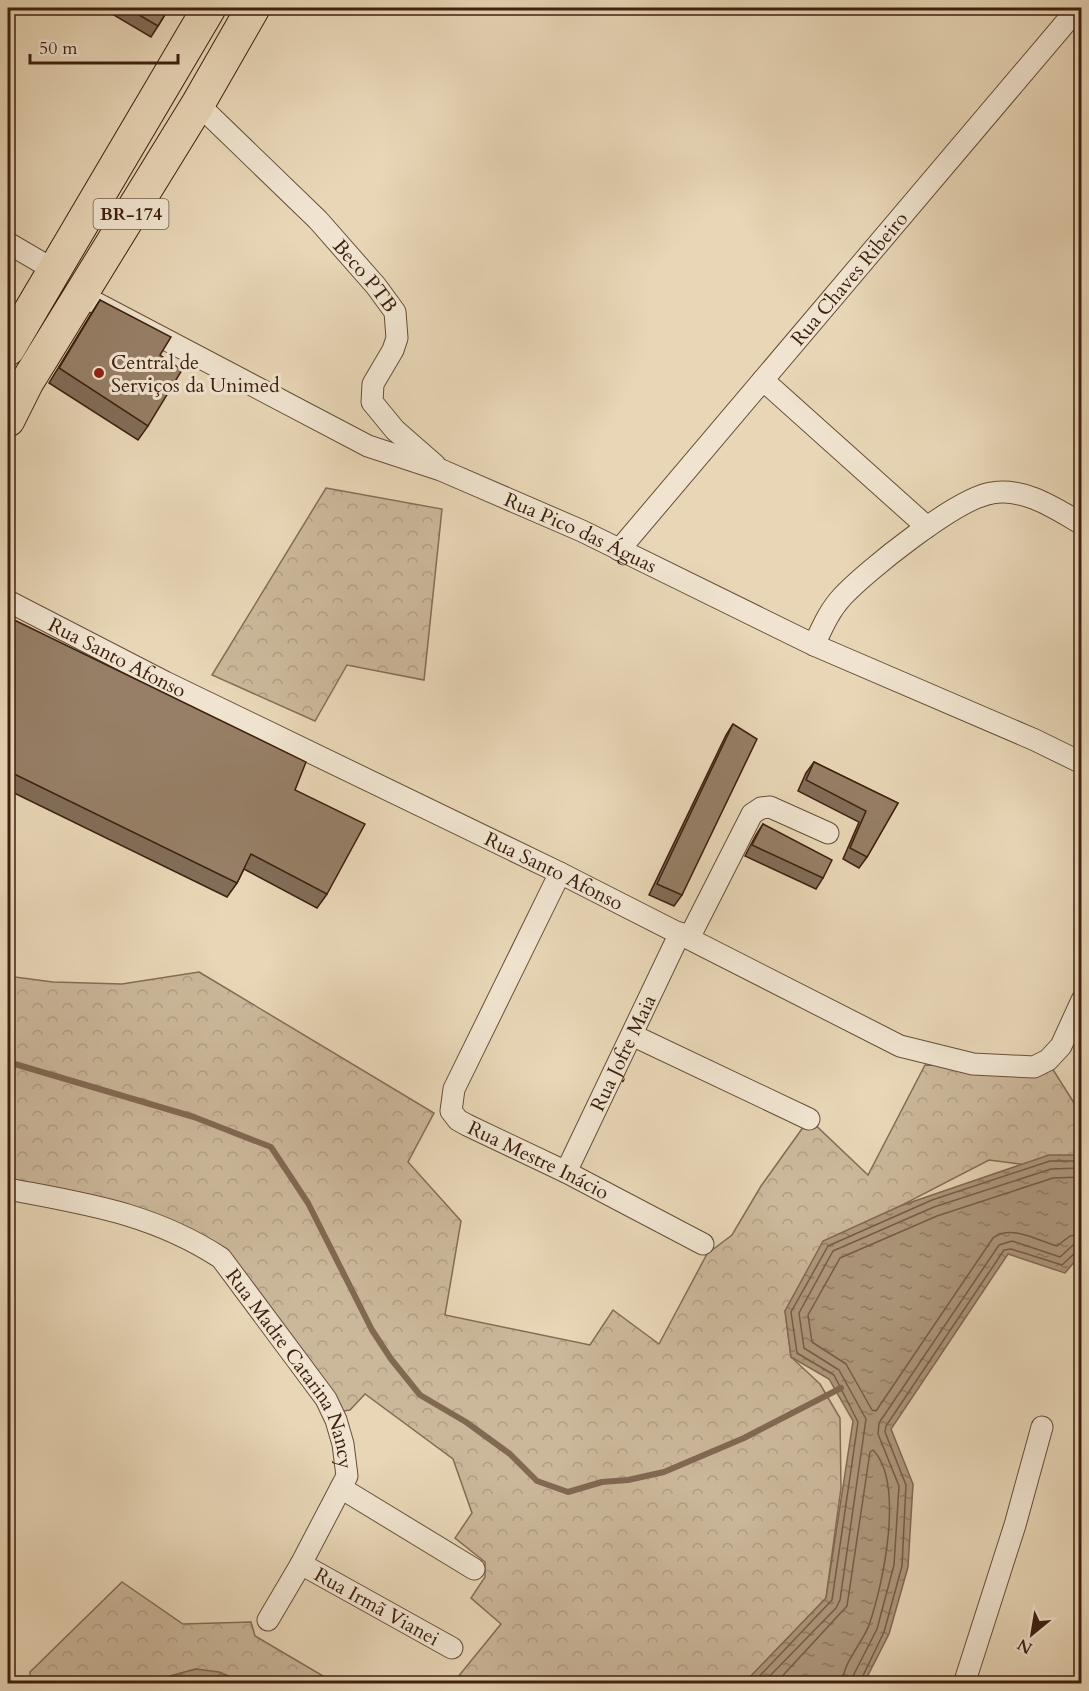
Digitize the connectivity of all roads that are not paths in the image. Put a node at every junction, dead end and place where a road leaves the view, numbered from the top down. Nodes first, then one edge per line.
1 (209, 8) edge
2 (253, 8) edge
3 (1078, 8) edge
4 (198, 104) junction
5 (8, 243) edge
6 (54, 270) junction
7 (81, 295) junction
8 (8, 349) edge
9 (763, 380) junction
10 (8, 420) edge
11 (441, 470) junction
12 (1082, 524) edge
13 (927, 527) junction
14 (619, 550) junction
15 (8, 601) edge
16 (814, 645) junction
17 (1082, 764) edge
18 (828, 833) dead end
19 (560, 873) junction
20 (684, 935) junction
21 (1082, 1000) edge
22 (632, 1035) junction
23 (809, 1119) dead end
24 (566, 1172) junction
25 (8, 1189) edge
26 (703, 1244) dead end
27 (1042, 1427) dead end
28 (341, 1488) junction
29 (301, 1564) junction
30 (474, 1569) dead end
31 (268, 1620) dead end
32 (452, 1648) dead end
33 (964, 1683) edge

1 - 6 highway, BR-174
2 - 4 highway, BR-174
3 - 9 street, Rua Chaves Ribeiro
4 - 7 highway, BR-174
4 - 11 street, Beco PTB
5 - 6 street
6 - 8 highway, BR-174
7 - 10 highway, BR-174
7 - 11 street, Rua Pico das Águas
9 - 13 street
9 - 14 street, Rua Chaves Ribeiro
11 - 14 street, Rua Pico das Águas
12 - 13 street
13 - 16 street
14 - 16 street, Rua Pico das Águas
15 - 19 street, Rua Santo Afonso
16 - 17 street, Rua Pico das Águas
18 - 20 street, Rua Jofre Maia
19 - 20 street, Rua Santo Afonso
19 - 24 street, Rua Mestre Inácio
20 - 21 street, Rua Santo Afonso
20 - 22 street, Rua Jofre Maia
22 - 23 street
22 - 24 street, Rua Jofre Maia
24 - 26 street, Rua Mestre Inácio
25 - 28 street, Rua Madre Catarina Nancy
27 - 33 street
28 - 29 street, Rua Madre Catarina Nancy
28 - 30 street
29 - 31 street, Rua Madre Catarina Nancy
29 - 32 street, Rua Irmã Vianei

